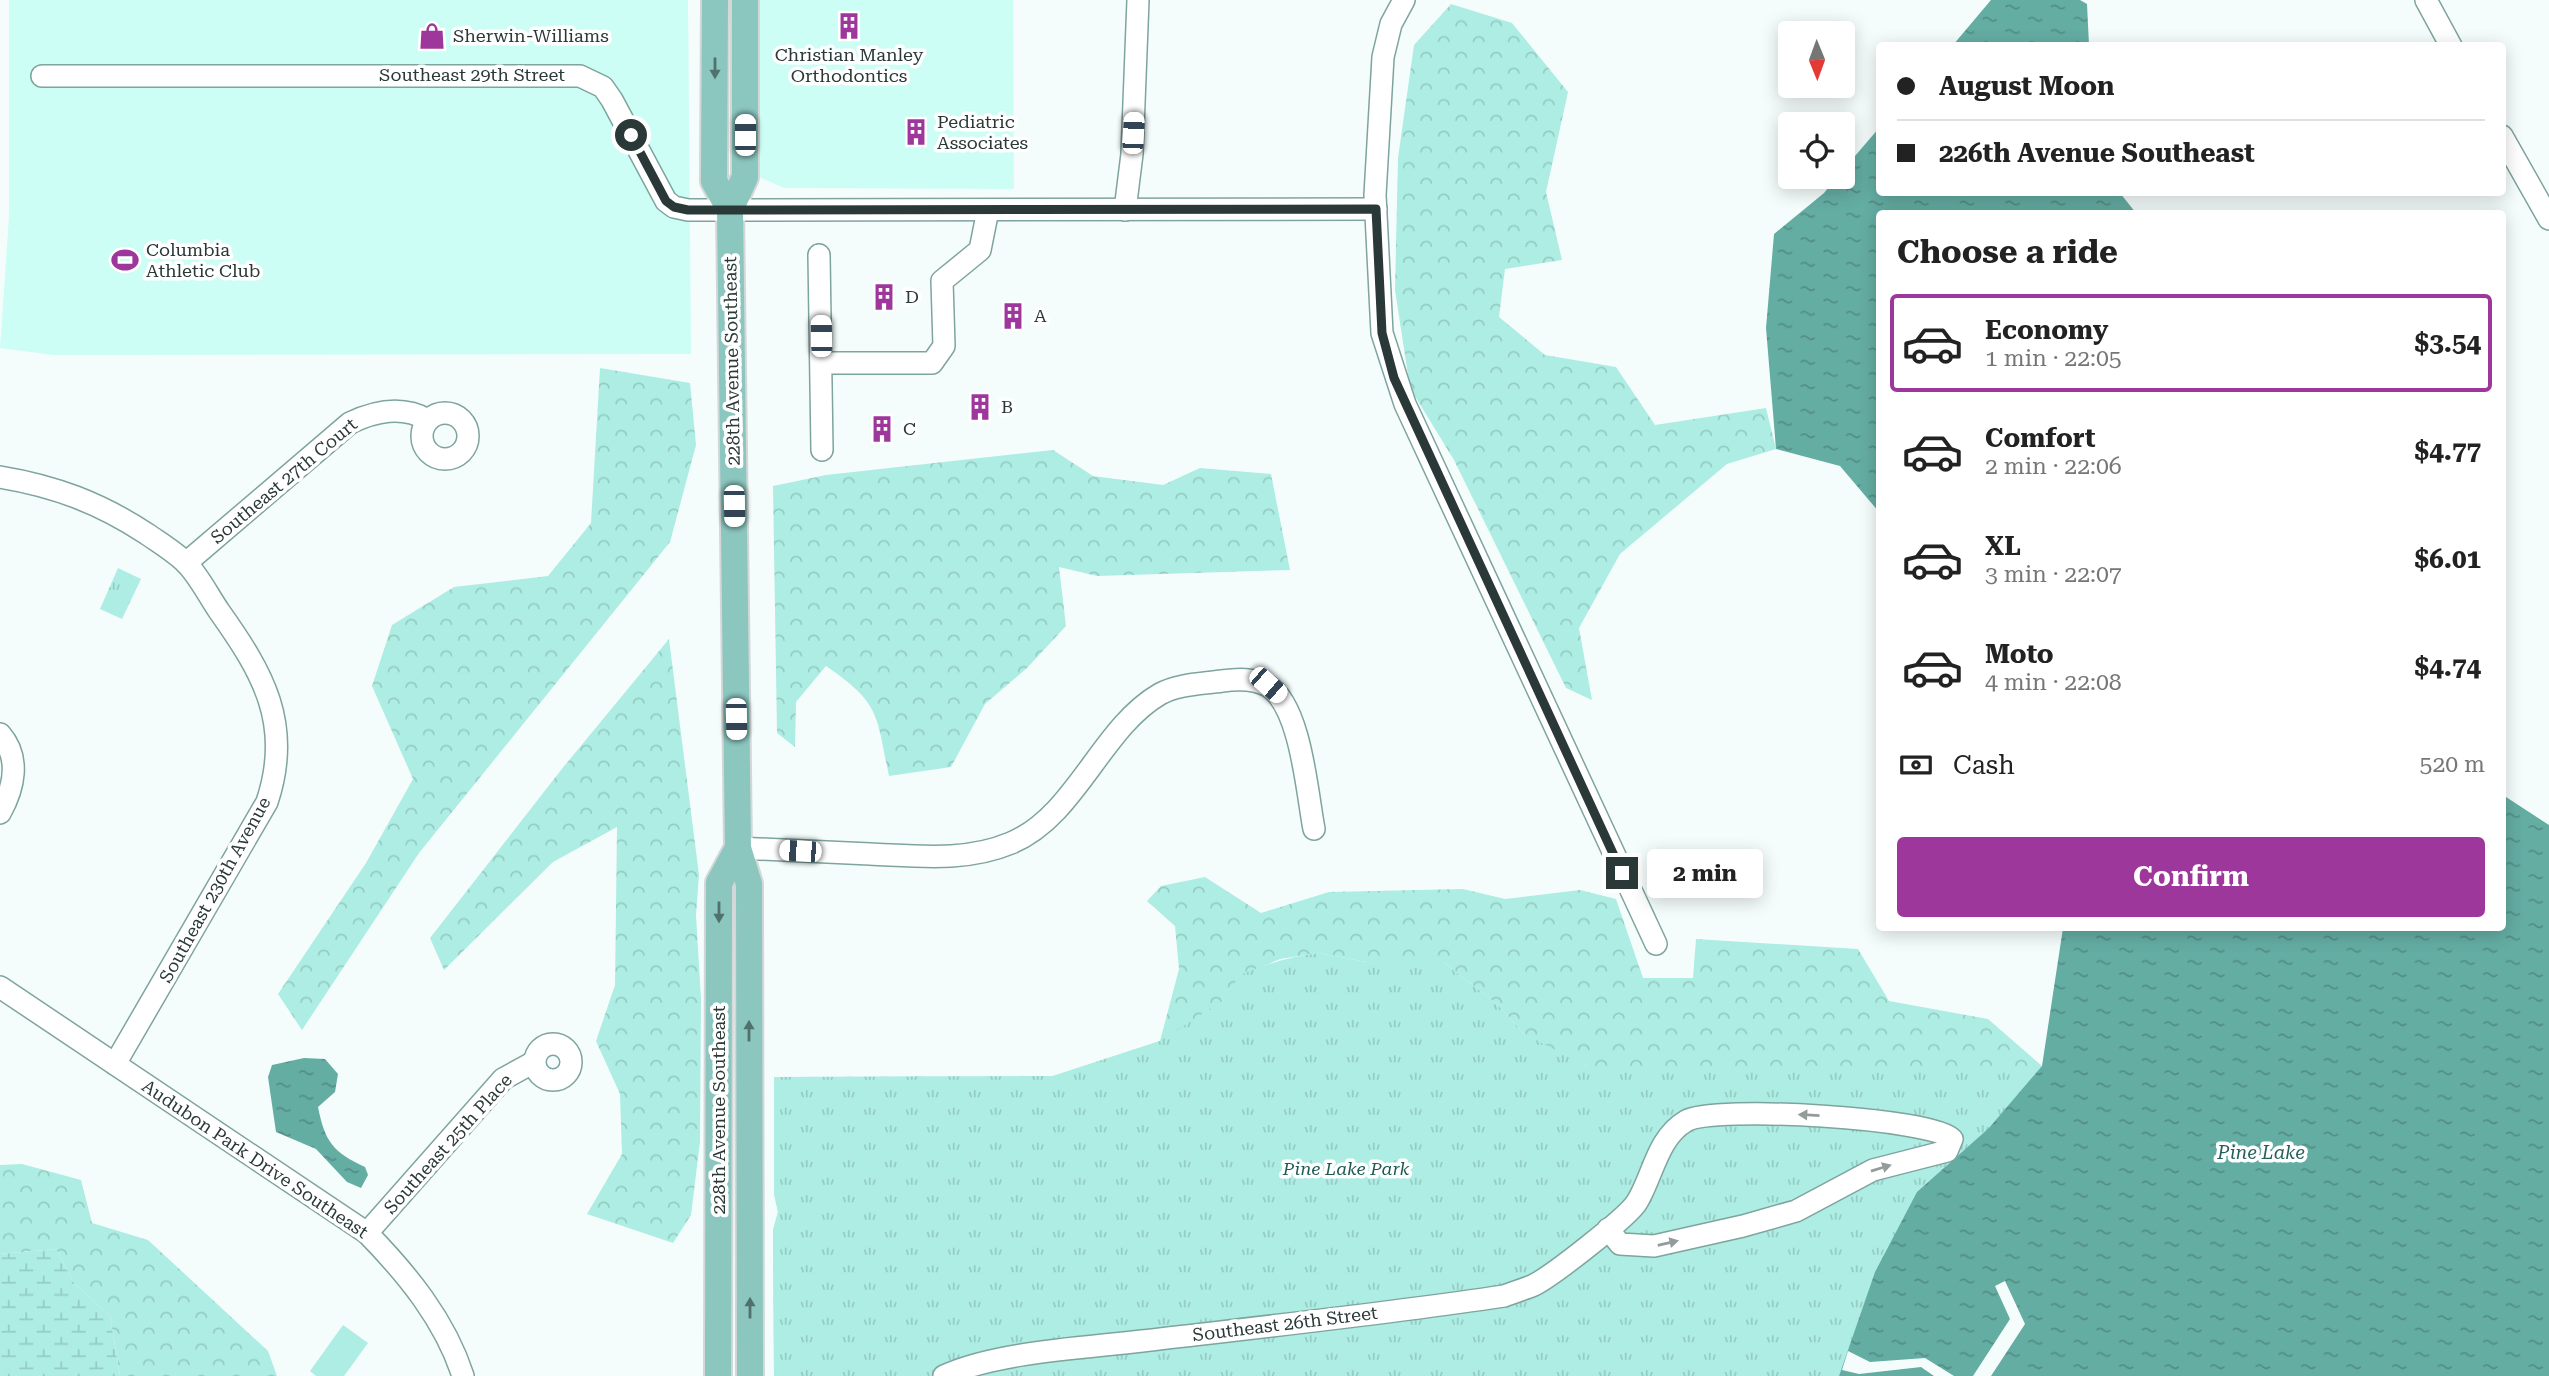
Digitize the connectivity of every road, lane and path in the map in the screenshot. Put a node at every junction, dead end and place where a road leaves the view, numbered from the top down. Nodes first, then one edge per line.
1 (715, 0) edge
2 (745, 0) edge
3 (1138, 0) edge
4 (2426, 0) edge
5 (1400, 6) edge
6 (2449, 42) edge
7 (42, 76) dead end
8 (2506, 143) edge
9 (1376, 209) junction
10 (730, 210) junction
11 (988, 210) junction
12 (1125, 210) junction
13 (2549, 219) edge
14 (819, 255) dead end
15 (822, 363) junction
16 (428, 420) dead end
17 (822, 450) dead end
18 (0, 477) edge
19 (186, 563) junction
20 (2, 736) edge
21 (0, 813) edge
22 (1314, 829) dead end
23 (738, 848) junction
24 (1656, 944) dead end
25 (0, 987) edge
26 (534, 1062) dead end
27 (116, 1063) junction
28 (720, 1073) junction
29 (750, 1076) junction
30 (1608, 1228) junction
31 (367, 1233) junction
32 (463, 1376) edge
33 (718, 1376) edge
34 (750, 1376) edge
35 (944, 1376) edge

1 -> 10 main road, 228th Avenue Southeast
2 - 10 main road, 228th Avenue Southeast
3 - 12 street
4 - 6 street
5 - 9 street
7 - 10 street, Southeast 29th Street
8 - 13 street
9 - 12 street, Southeast 29th Street
9 - 24 street
10 - 11 street, Southeast 29th Street
10 - 23 main road, 228th Avenue Southeast
11 - 12 street, Southeast 29th Street
11 - 15 street
14 - 15 street
15 - 17 street
16 - 19 street, Southeast 27th Court
18 - 19 street
19 - 27 street, Southeast 230th Avenue
20 - 21 street
22 - 23 street
23 -> 28 main road, 228th Avenue Southeast
29 -> 23 main road, 228th Avenue Southeast
25 - 27 street, Audubon Park Drive Southeast
26 - 31 street, Southeast 25th Place
27 - 31 street, Audubon Park Drive Southeast
28 - 29 main road
28 - 33 main road, 228th Avenue Southeast
34 -> 29 main road, 228th Avenue Southeast
30 -> 30 street, Southeast 26th Street
30 - 35 street, Southeast 26th Street
31 - 32 street, Audubon Park Drive Southeast

